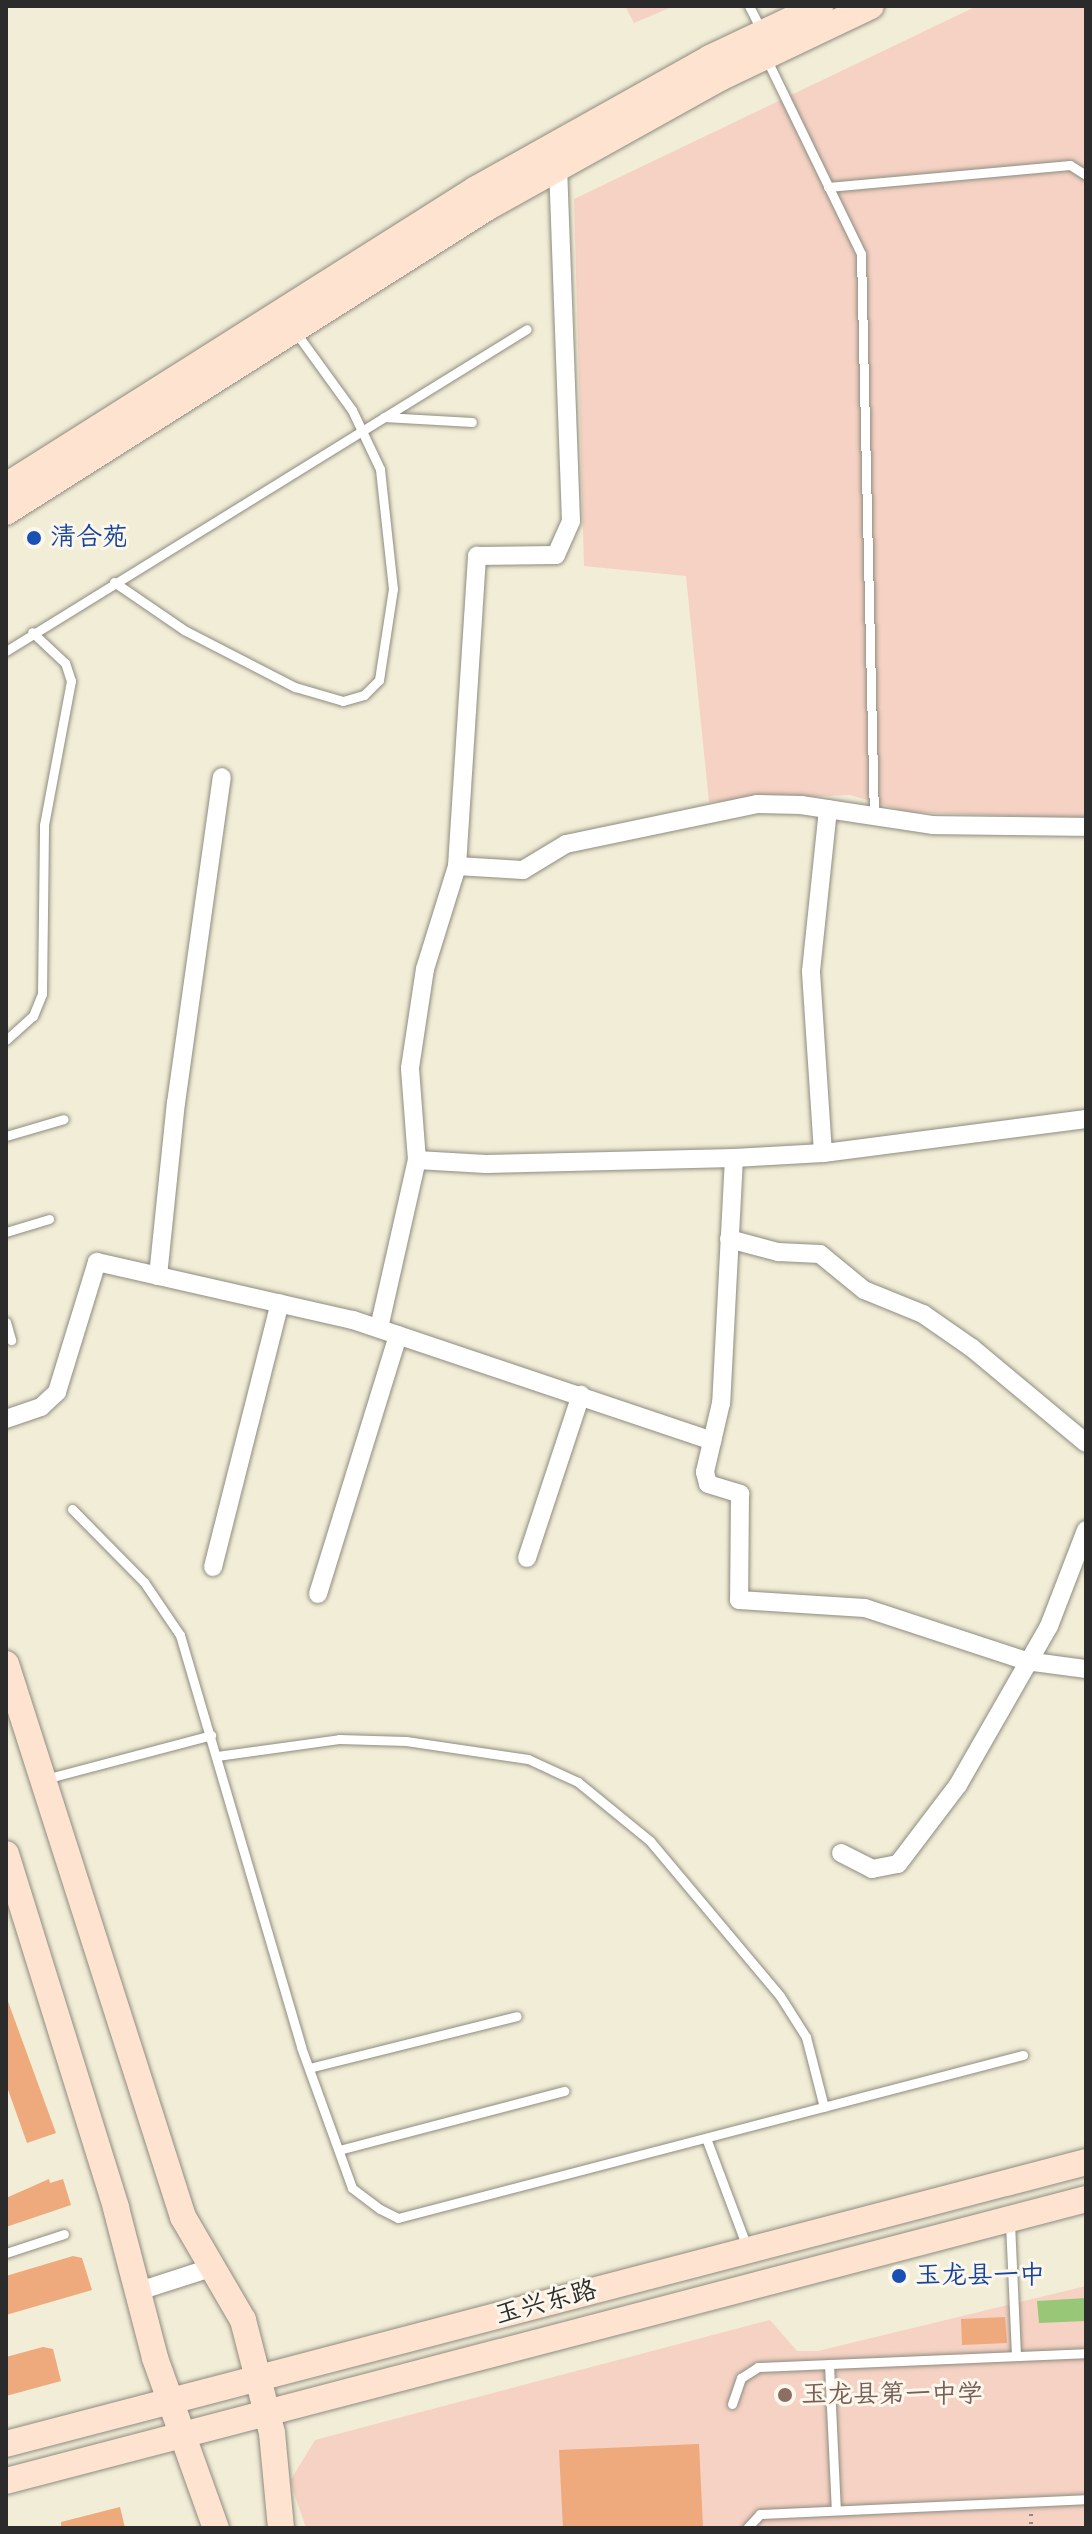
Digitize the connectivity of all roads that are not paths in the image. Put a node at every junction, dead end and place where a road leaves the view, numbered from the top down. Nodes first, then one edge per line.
1 (749, 6) edge
2 (820, 6) edge
3 (871, 6) edge
4 (764, 45) junction
5 (558, 167) junction
6 (1086, 175) edge
7 (828, 187) junction
8 (293, 329) junction
9 (527, 329) dead end
10 (384, 417) junction
11 (472, 422) dead end
12 (364, 429) junction
13 (6, 486) edge
14 (6, 512) edge
15 (114, 582) junction
16 (32, 632) junction
17 (6, 651) edge
18 (222, 777) dead end
19 (828, 809) junction
20 (874, 817) junction
21 (1086, 827) edge
22 (457, 866) junction
23 (6, 1040) edge
24 (64, 1119) dead end
25 (1086, 1119) edge
26 (6, 1136) edge
27 (823, 1153) junction
28 (734, 1158) junction
29 (417, 1160) junction
30 (49, 1219) dead end
31 (6, 1232) edge
32 (729, 1239) junction
33 (158, 1276) junction
34 (280, 1303) junction
35 (6, 1322) edge
36 (379, 1328) junction
37 (398, 1335) junction
38 (11, 1340) dead end
39 (581, 1395) junction
40 (6, 1419) edge
41 (712, 1441) junction
42 (1086, 1443) edge
43 (72, 1509) dead end
44 (1086, 1530) edge
45 (527, 1558) dead end
46 (213, 1567) dead end
47 (318, 1594) dead end
48 (1026, 1661) junction
49 (6, 1664) edge
50 (1086, 1669) edge
51 (211, 1735) junction
52 (217, 1756) junction
53 (43, 1780) junction
54 (841, 1853) dead end
55 (6, 1854) edge
56 (517, 2016) dead end
57 (1023, 2055) dead end
58 (309, 2068) junction
59 (564, 2091) dead end
60 (824, 2107) junction
61 (706, 2138) junction
62 (339, 2150) junction
63 (1086, 2162) edge
64 (1086, 2199) edge
65 (1010, 2219) junction
66 (64, 2234) dead end
67 (748, 2250) junction
68 (6, 2253) edge
69 (214, 2267) junction
70 (136, 2292) junction
71 (1086, 2353) edge
72 (1016, 2356) junction
73 (829, 2364) junction
74 (258, 2378) junction
75 (171, 2401) junction
76 (732, 2404) dead end
77 (267, 2413) junction
78 (183, 2435) junction
79 (6, 2444) edge
80 (6, 2481) edge
81 (1086, 2499) edge
82 (836, 2510) junction
83 (216, 2528) edge
84 (281, 2528) edge
85 (747, 2528) edge

1 - 4 lane
2 - 4 street
3 - 4 street
4 - 5 street
4 - 7 lane
4 - 13 street
5 - 8 street
5 - 22 street
6 - 7 lane
7 - 20 lane
8 - 12 lane
8 - 14 street
9 - 10 lane
10 - 11 lane
10 - 12 lane
12 - 15 lane
12 - 15 lane
15 - 16 lane
16 - 17 lane
16 - 23 lane
18 - 33 street
19 - 20 street
19 - 22 street
19 - 27 street
20 - 21 street
22 - 29 street
24 - 26 lane
25 - 27 street
27 - 28 street
28 - 29 street
28 - 32 street
29 - 36 street
30 - 31 lane
32 - 41 street
32 - 42 street
33 - 34 street
33 - 40 street
34 - 36 street
34 - 46 street
35 - 38 lane
36 - 37 street
37 - 39 street
37 - 47 street
39 - 41 street
39 - 45 street
41 - 48 street
43 - 51 lane
44 - 48 street
48 - 50 street
48 - 54 street
49 - 53 street
51 - 52 lane
51 - 53 lane
52 - 58 lane
52 - 60 lane
53 - 69 street
55 - 70 street
56 - 58 lane
57 - 60 lane
58 - 62 lane
59 - 62 lane
60 - 61 lane
61 - 62 lane
61 - 67 lane
63 - 67 street, 玉兴东路
64 - 65 street, 玉兴东路
65 - 72 lane
65 - 77 street, 玉兴东路
66 - 68 lane
67 - 74 street, 玉兴东路
69 - 70 street
69 - 74 street
70 - 75 street
71 - 72 lane
72 - 73 lane
73 - 76 lane
73 - 82 lane
74 - 75 street, 玉兴东路
74 - 77 street
75 - 78 street
75 - 79 street, 玉兴东路
77 - 78 street, 玉兴东路
77 - 84 street
78 - 80 street, 玉兴东路
78 - 83 street
81 - 82 lane
82 - 85 lane

